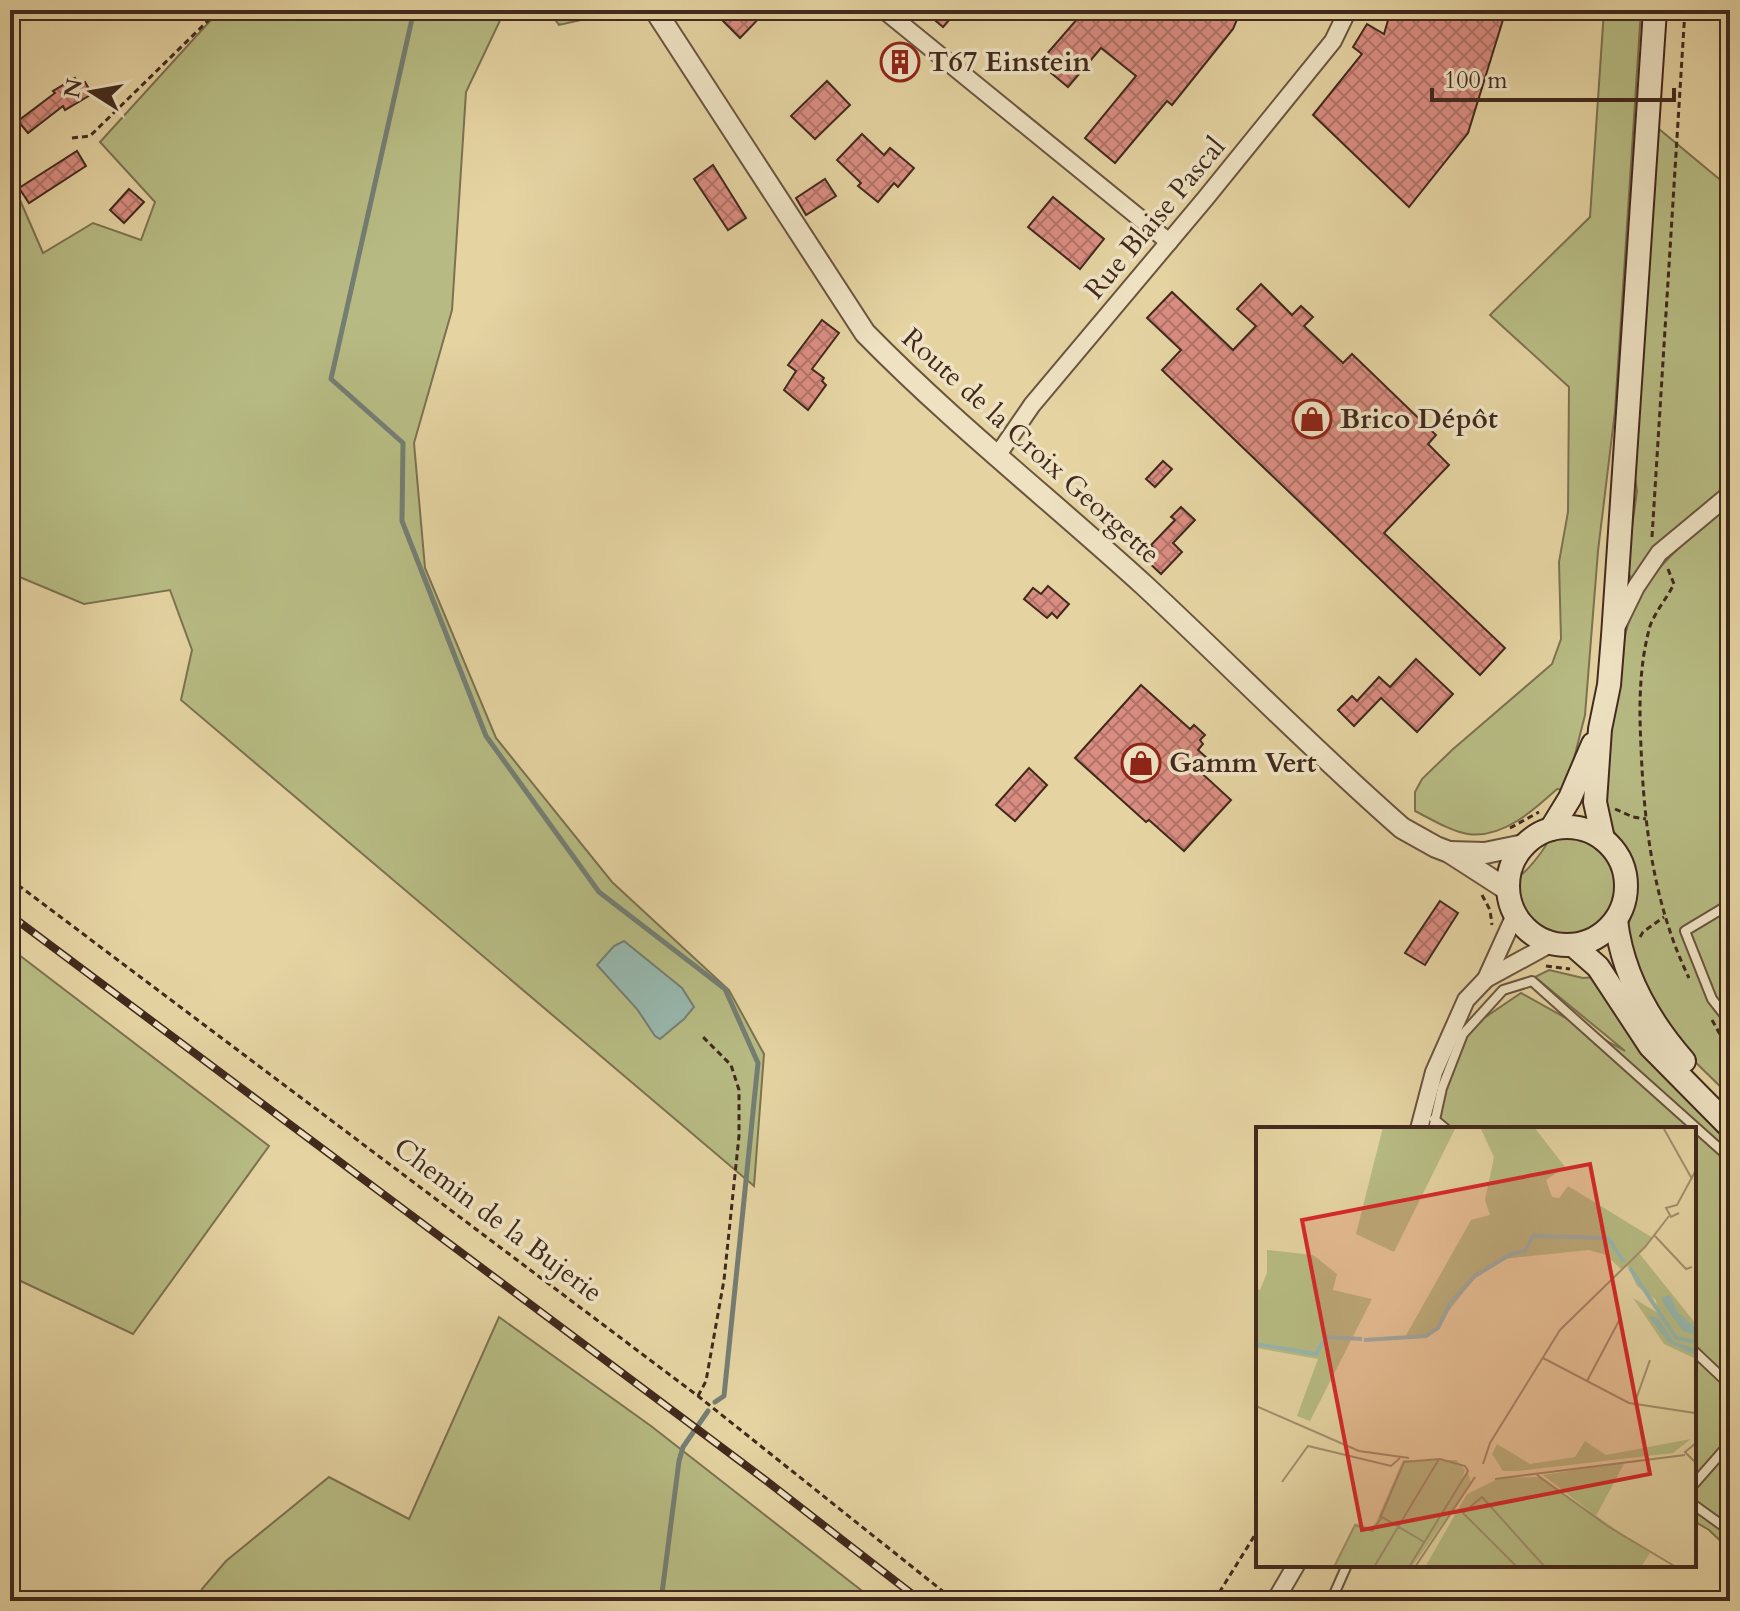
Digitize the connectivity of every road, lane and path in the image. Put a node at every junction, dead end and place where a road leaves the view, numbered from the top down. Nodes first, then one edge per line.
1 (219, 10) edge
2 (655, 10) edge
3 (884, 10) edge
4 (1655, 10) edge
5 (1345, 11) edge
6 (72, 138) dead end
7 (1169, 242) junction
8 (997, 456) junction
9 (1730, 494) edge
10 (1613, 636) junction
11 (1600, 729) junction
12 (1612, 808) dead end
13 (1548, 819) junction
14 (1646, 819) dead end
15 (1500, 833) dead end
16 (1603, 839) junction
17 (1524, 845) junction
18 (1449, 852) junction
19 (10, 879) edge
20 (1479, 890) dead end
21 (1508, 890) junction
22 (1730, 904) edge
23 (1515, 915) junction
24 (1665, 916) dead end
25 (1616, 920) junction
26 (1493, 931) dead end
27 (1637, 941) dead end
28 (1562, 944) junction
29 (1538, 967) dead end
30 (1577, 971) dead end
31 (1486, 979) junction
32 (1730, 1022) edge
33 (702, 1036) dead end
34 (1730, 1107) edge
35 (1434, 1119) junction
36 (1420, 1127) edge
37 (1433, 1127) edge
38 (1444, 1127) edge
39 (1695, 1127) edge
40 (1730, 1127) edge
41 (1696, 1128) edge
42 (1730, 1158) edge
43 (1696, 1353) edge
44 (1730, 1385) edge
45 (698, 1396) junction
46 (1730, 1443) edge
47 (1696, 1482) edge
48 (1696, 1506) edge
49 (1730, 1531) edge
50 (1256, 1533) edge
51 (1295, 1567) edge
52 (1346, 1567) edge
53 (955, 1601) edge
54 (1214, 1601) edge
55 (1275, 1601) edge
56 (1331, 1601) edge

1 - 6 path
2 - 8 street, Route de la Croix Georgette
3 - 7 street
4 - 10 main road
5 - 7 street, Rue Blaise Pascal
7 - 8 street, Rue Blaise Pascal
8 - 18 street, Route de la Croix Georgette
9 - 10 street
10 - 11 main road
11 - 13 main road
11 - 16 main road
12 - 14 path
13 - 15 path
13 - 16 main road
13 - 17 main road
16 - 25 main road
17 - 18 street, Route de la Croix Georgette
17 - 21 main road
18 - 21 street, Route de la Croix Georgette
19 - 45 path, Chemin de la Bujerie
20 - 26 path
21 - 23 main road
22 - 32 lane
23 - 28 main road
23 - 31 street
24 - 27 path
25 - 28 main road
25 - 34 main road
28 - 31 street
28 - 40 main road
29 - 30 path
31 - 36 street
33 - 45 path
35 - 37 lane
35 - 38 lane
35 - 39 lane
41 - 42 lane
43 - 44 lane
45 - 53 path, Chemin de la Bujerie
46 - 47 lane
48 - 49 lane
50 - 54 path
51 - 55 street
52 - 56 lane

